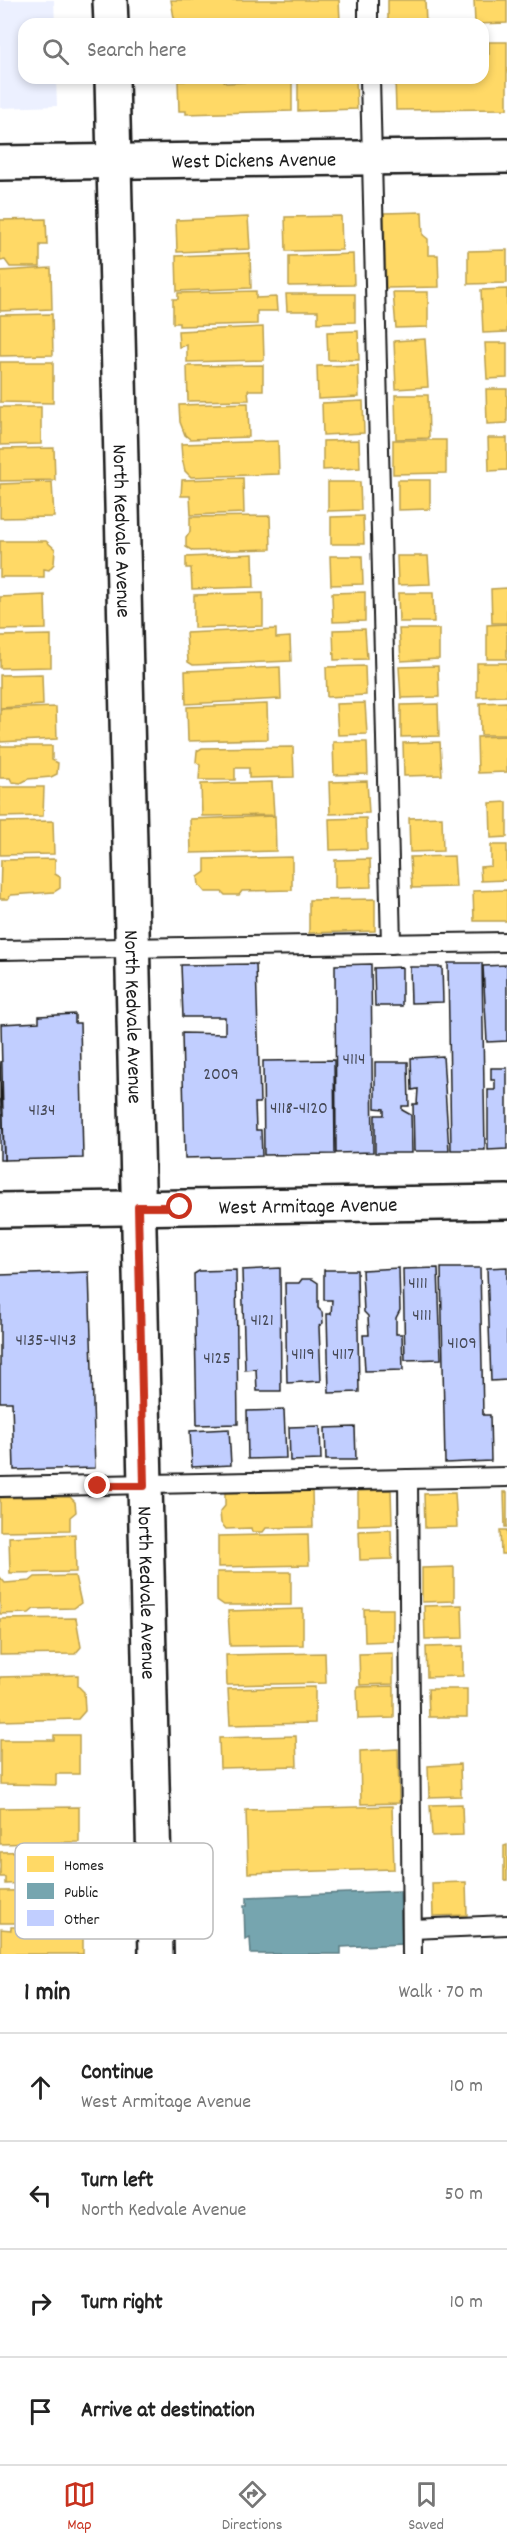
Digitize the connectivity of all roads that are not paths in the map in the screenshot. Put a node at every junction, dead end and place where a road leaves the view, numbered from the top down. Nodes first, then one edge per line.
1 (110, 0) edge
2 (368, 0) edge
3 (111, 18) edge
4 (368, 18) edge
5 (112, 84) edge
6 (369, 84) edge
7 (507, 156) edge
8 (372, 158) junction
9 (114, 162) junction
10 (0, 163) edge
11 (507, 942) edge
12 (391, 944) junction
13 (132, 948) junction
14 (0, 950) edge
15 (507, 1202) edge
16 (138, 1207) junction
17 (0, 1210) edge
18 (507, 1477) edge
19 (408, 1479) junction
20 (144, 1486) junction
21 (0, 1487) edge
22 (153, 1843) edge
23 (507, 1925) edge
24 (412, 1929) junction
25 (156, 1939) edge
26 (156, 1954) edge
27 (412, 1954) edge

1 - 3 street
2 - 4 lane
5 - 9 street, North Kedvale Avenue
6 - 8 lane
7 - 8 street, West Dickens Avenue
8 - 9 street, West Dickens Avenue
8 - 12 lane
9 - 10 street, West Dickens Avenue
9 - 13 street, North Kedvale Avenue
11 - 12 lane
12 - 13 lane
13 - 14 lane
13 - 16 street, North Kedvale Avenue
15 - 16 street, West Armitage Avenue
16 - 17 street, West Armitage Avenue
16 - 20 street, North Kedvale Avenue
18 - 19 lane
19 - 20 lane
19 - 24 lane
20 - 21 lane
20 - 22 street, North Kedvale Avenue
23 - 24 lane
24 - 27 lane
25 - 26 street, North Kedvale Avenue

